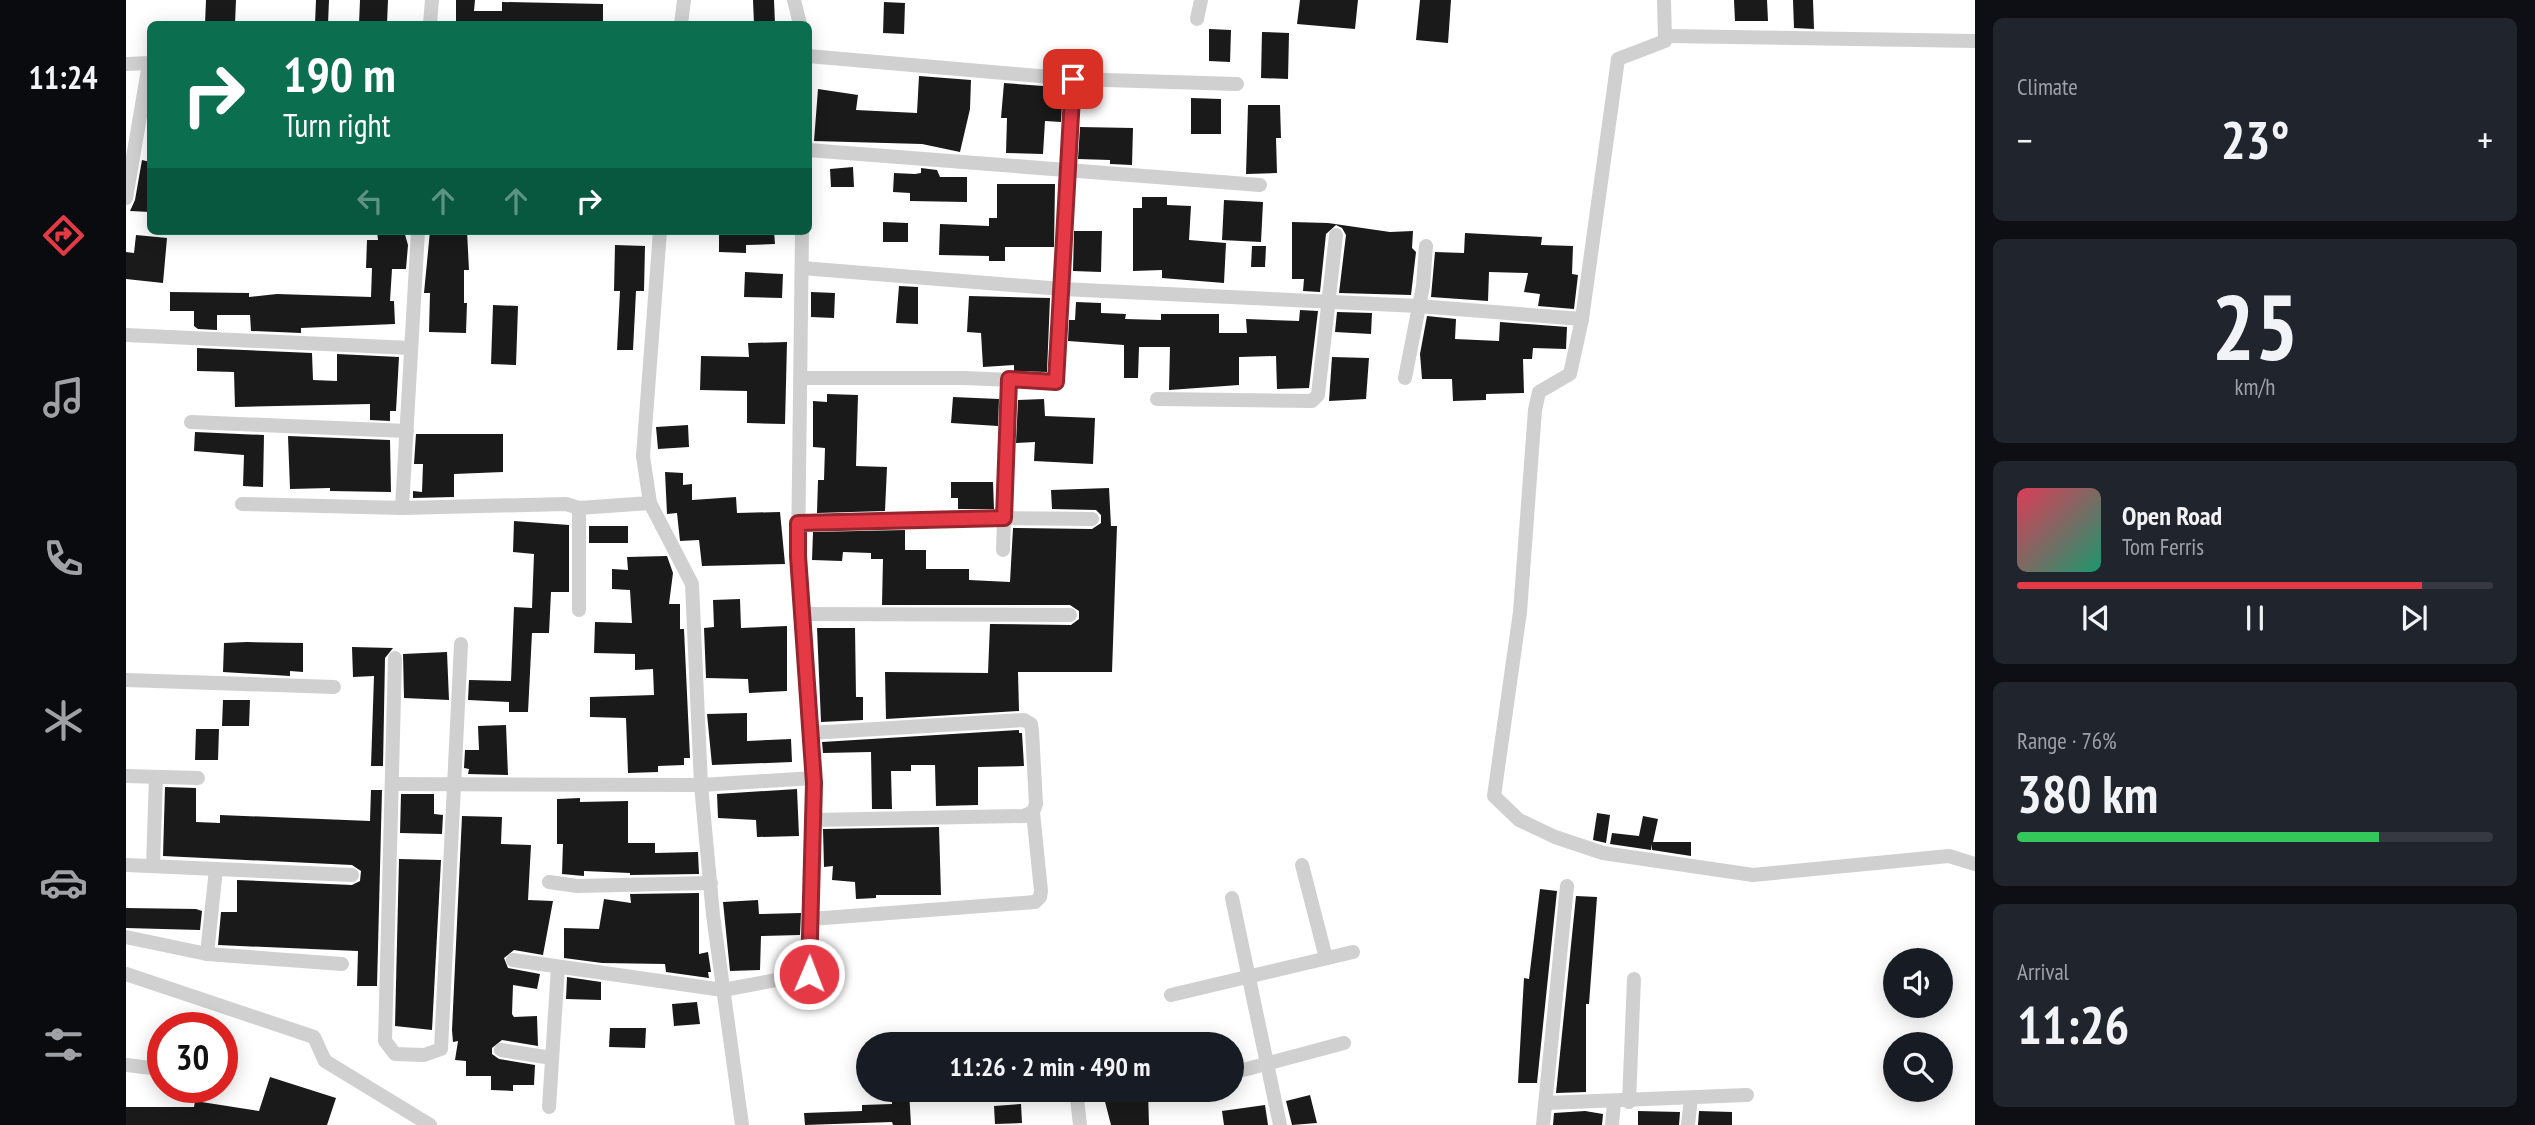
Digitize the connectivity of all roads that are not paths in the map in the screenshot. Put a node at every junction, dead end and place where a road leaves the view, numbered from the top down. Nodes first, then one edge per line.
1 (432, 0) edge
2 (684, 0) edge
3 (794, 0) edge
4 (1201, 0) edge
5 (1664, 0) edge
6 (1197, 19) dead end
7 (430, 21) edge
8 (681, 21) edge
9 (799, 21) edge
10 (1666, 36) junction
11 (1975, 41) edge
12 (812, 56) edge
13 (147, 63) edge
14 (126, 64) edge
15 (1073, 79) junction
16 (147, 80) edge
17 (1237, 84) dead end
18 (812, 150) edge
19 (1068, 171) junction
20 (1260, 185) dead end
21 (126, 198) edge
22 (418, 235) edge
23 (660, 235) edge
24 (802, 235) edge
25 (1336, 235) dead end
26 (1426, 246) dead end
27 (802, 268) junction
28 (1062, 289) junction
29 (1327, 301) junction
30 (1418, 306) junction
31 (1582, 319) junction
32 (126, 335) edge
33 (411, 348) junction
34 (1405, 378) dead end
35 (801, 379) junction
36 (1009, 379) junction
37 (1157, 399) dead end
38 (191, 422) dead end
39 (407, 431) junction
40 (649, 503) junction
41 (242, 504) dead end
42 (402, 508) junction
43 (579, 508) junction
44 (1004, 518) junction
45 (1093, 519) dead end
46 (798, 523) junction
47 (1003, 550) dead end
48 (579, 610) dead end
49 (802, 614) junction
50 (1070, 615) dead end
51 (461, 644) dead end
52 (395, 658) dead end
53 (126, 680) edge
54 (334, 687) dead end
55 (810, 733) junction
56 (126, 776) edge
57 (156, 776) junction
58 (198, 778) dead end
59 (814, 778) junction
60 (392, 784) junction
61 (701, 785) junction
62 (456, 786) junction
63 (1033, 812) junction
64 (813, 820) junction
65 (1975, 864) edge
66 (126, 865) edge
67 (1302, 865) dead end
68 (153, 866) junction
69 (216, 869) junction
70 (352, 875) dead end
71 (549, 882) dead end
72 (711, 883) junction
73 (1567, 886) dead end
74 (1232, 898) dead end
75 (811, 919) junction
76 (126, 937) edge
77 (1353, 952) dead end
78 (207, 954) junction
79 (1326, 958) junction
80 (513, 960) dead end
81 (342, 964) dead end
82 (558, 967) junction
83 (126, 974) edge
84 (1249, 978) junction
85 (1634, 979) dead end
86 (723, 990) junction
87 (1171, 995) dead end
88 (1344, 1043) dead end
89 (501, 1050) dead end
90 (552, 1058) junction
91 (126, 1065) edge
92 (1268, 1065) junction
93 (147, 1067) edge
94 (1244, 1070) edge
95 (1747, 1095) dead end
96 (1691, 1098) junction
97 (1077, 1102) edge
98 (1621, 1102) junction
99 (1546, 1103) junction
100 (549, 1107) dead end
101 (430, 1125) edge
102 (742, 1125) edge
103 (1080, 1125) edge
104 (1280, 1125) edge
105 (1543, 1125) edge
106 (1612, 1125) edge
107 (1688, 1125) edge

1 - 7 street
2 - 8 street
3 - 9 street
4 - 6 street
5 - 10 street
10 - 11 street
10 - 31 street
12 - 15 street
13 - 14 street
15 - 17 street
15 - 19 street
16 - 21 street
18 - 19 street
19 - 20 street
19 - 28 street
22 - 33 street
23 - 40 street
24 - 27 street
25 - 29 street
26 - 30 street
27 - 28 street
27 - 35 street
28 - 29 street
28 - 36 street
29 - 30 street
29 - 37 street
30 - 31 street
30 - 34 street
31 - 65 street
32 - 33 street
33 - 39 street
35 - 36 street
35 - 46 street
36 - 44 street
38 - 39 street
39 - 42 street
40 - 43 street
40 - 61 street
41 - 42 street
42 - 43 street
43 - 48 street
44 - 45 street
44 - 46 street
44 - 47 street
46 - 49 street
49 - 50 street
49 - 55 street
51 - 62 street
52 - 60 street
53 - 54 street
55 - 59 street
55 - 63 street
56 - 57 street
57 - 58 street
57 - 68 street
59 - 61 street
59 - 64 street
60 - 62 street
60 - 62 street
61 - 62 street
61 - 72 street
63 - 64 street
63 - 75 street
64 - 75 street
66 - 68 street
67 - 79 street
68 - 69 street
69 - 70 street
69 - 78 street
71 - 72 street
72 - 86 street
73 - 99 street
74 - 84 street
75 - 86 street
76 - 78 street
77 - 79 street
78 - 81 street
79 - 84 street
80 - 82 street
82 - 86 street
82 - 90 street
83 - 101 street
84 - 87 street
84 - 92 street
85 - 98 street
86 - 102 street
88 - 92 street
89 - 90 street
90 - 100 street
91 - 93 street
92 - 94 street
92 - 104 street
95 - 96 street
96 - 98 street
96 - 107 street
97 - 103 street
98 - 99 street
98 - 106 street
99 - 105 street

